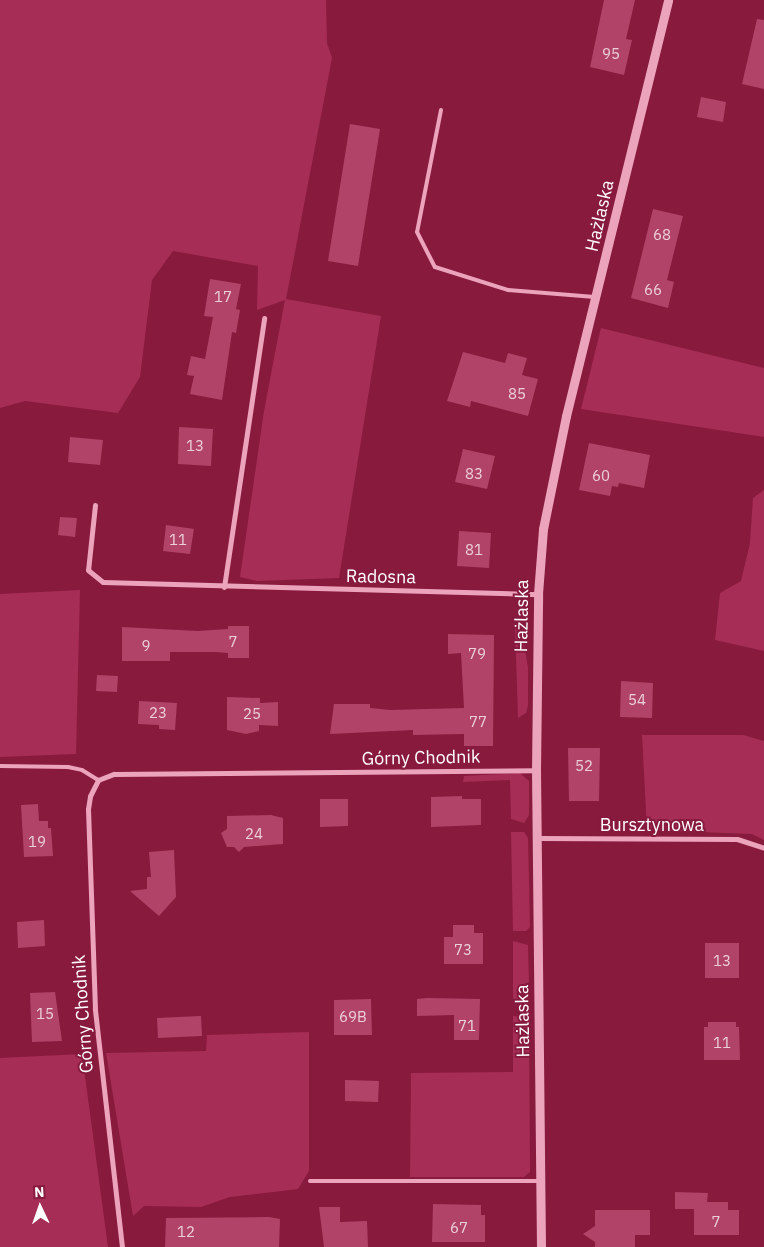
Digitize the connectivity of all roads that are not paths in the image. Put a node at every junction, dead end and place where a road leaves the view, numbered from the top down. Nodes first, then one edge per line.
1 (668, 0) edge
2 (441, 110) dead end
3 (597, 298) junction
4 (264, 318) dead end
5 (95, 505) dead end
6 (224, 587) junction
7 (538, 594) junction
8 (0, 766) edge
9 (536, 770) junction
10 (98, 780) junction
11 (538, 838) junction
12 (764, 848) edge
13 (310, 1181) dead end
14 (541, 1181) junction
15 (122, 1247) edge
16 (541, 1247) edge

1 - 3 street, Hażlaska
2 - 3 lane
3 - 7 street, Hażlaska
4 - 6 street
5 - 6 street, Radosna
6 - 7 street, Radosna
7 - 9 street, Hażlaska
8 - 10 lane
9 - 10 street, Górny Chodnik
9 - 11 street, Hażlaska
10 - 15 street, Górny Chodnik
11 - 12 street, Bursztynowa
11 - 14 street, Hażlaska
13 - 14 lane
14 - 16 street, Hażlaska

